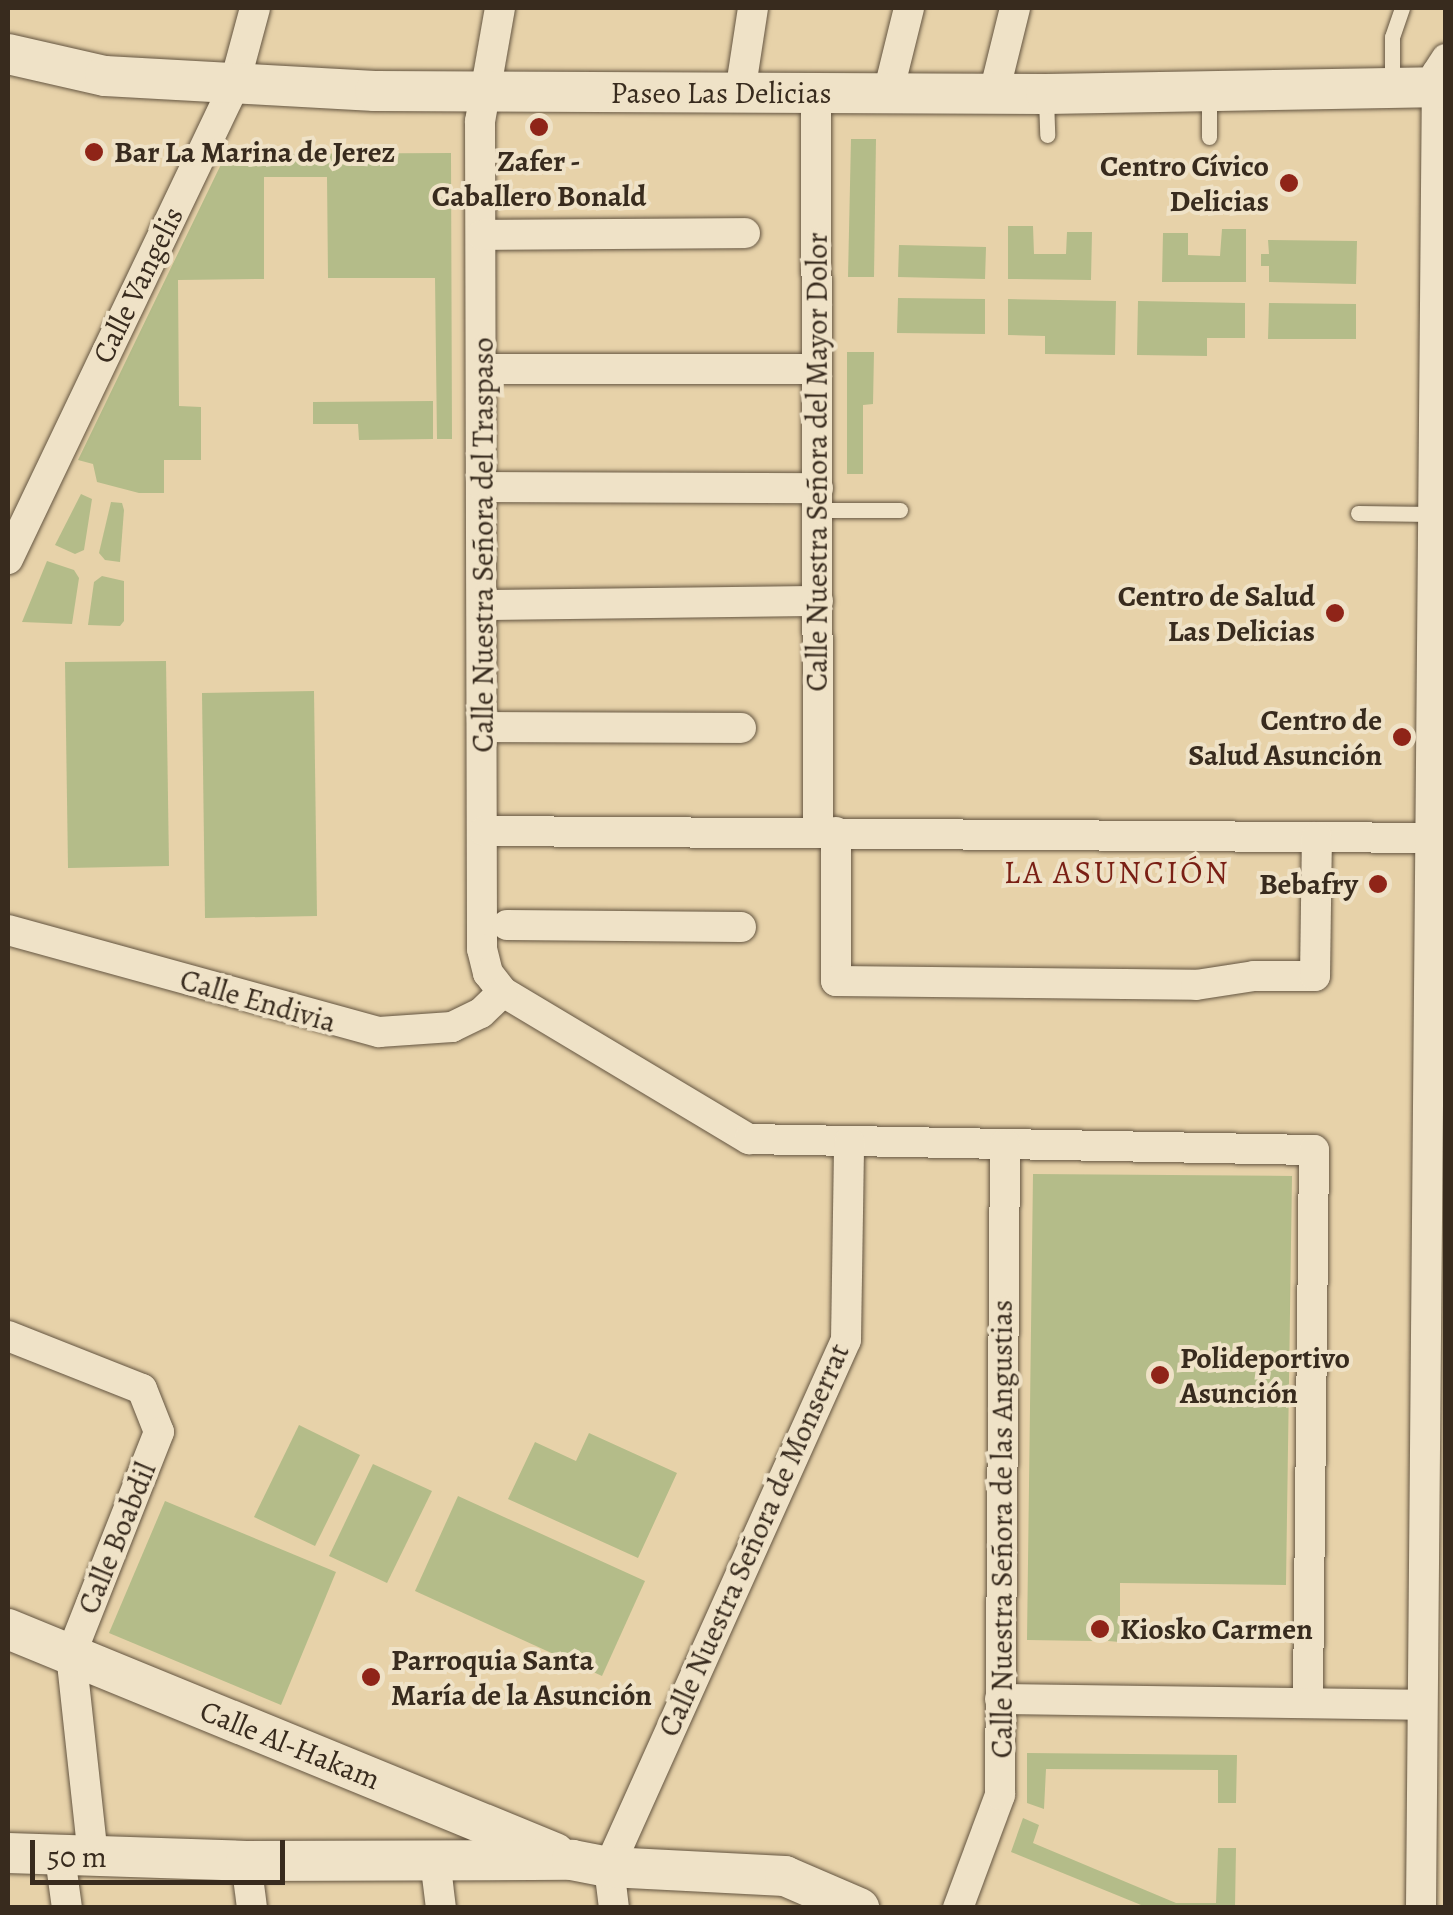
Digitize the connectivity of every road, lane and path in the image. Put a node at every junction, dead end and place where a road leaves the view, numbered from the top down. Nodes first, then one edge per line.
1 (256, 8) edge
2 (500, 8) edge
3 (753, 8) edge
4 (909, 8) edge
5 (1015, 8) edge
6 (1402, 8) edge
7 (8, 54) edge
8 (1443, 78) edge
9 (234, 86) junction
10 (1392, 90) junction
11 (484, 91) junction
12 (1210, 92) junction
13 (740, 93) junction
14 (888, 93) junction
15 (994, 93) junction
16 (816, 94) junction
17 (1046, 94) junction
18 (1047, 135) dead end
19 (1209, 137) dead end
20 (745, 233) dead end
21 (482, 235) junction
22 (817, 369) junction
23 (482, 370) junction
24 (483, 487) junction
25 (818, 499) junction
26 (900, 510) dead end
27 (1358, 514) dead end
28 (1432, 514) junction
29 (8, 558) edge
30 (818, 601) junction
31 (484, 605) junction
32 (483, 726) junction
33 (741, 728) dead end
34 (484, 831) junction
35 (827, 831) junction
36 (1317, 838) junction
37 (1429, 838) junction
38 (507, 926) dead end
39 (742, 927) dead end
40 (8, 930) edge
41 (503, 992) junction
42 (849, 1142) junction
43 (1005, 1144) junction
44 (8, 1336) edge
45 (8, 1628) edge
46 (71, 1654) junction
47 (1000, 1699) junction
48 (1308, 1700) junction
49 (1420, 1705) junction
50 (8, 1853) edge
51 (77, 1858) junction
52 (435, 1860) junction
53 (246, 1861) junction
54 (590, 1864) junction
55 (67, 1908) edge
56 (252, 1908) edge
57 (441, 1908) edge
58 (614, 1908) edge
59 (859, 1908) edge
60 (958, 1908) edge
61 (1421, 1908) edge

1 - 9 street, Calle Vangelis
2 - 11 street, Calle Nuestra Señora del Traspaso
3 - 13 street
4 - 14 street
5 - 15 street
6 - 10 lane
7 - 9 street, Paseo Las Delicias
8 - 10 street, Paseo Las Delicias
8 - 28 street
9 - 11 street, Paseo Las Delicias
9 - 29 street, Calle Vangelis
10 - 12 street, Paseo Las Delicias
11 - 13 street, Paseo Las Delicias
11 - 21 street, Calle Nuestra Señora del Traspaso
12 - 17 street, Paseo Las Delicias
12 - 19 lane
13 - 16 street, Paseo Las Delicias
14 - 15 street, Paseo Las Delicias
14 - 16 street, Paseo Las Delicias
15 - 17 street, Paseo Las Delicias
16 - 22 street, Calle Nuestra Señora del Mayor Dolor
17 - 18 lane
20 - 21 street
21 - 23 street, Calle Nuestra Señora del Traspaso
22 - 23 street
22 - 25 street, Calle Nuestra Señora del Mayor Dolor
23 - 24 street, Calle Nuestra Señora del Traspaso
24 - 25 street
24 - 31 street, Calle Nuestra Señora del Traspaso
25 - 26 lane
25 - 30 street, Calle Nuestra Señora del Mayor Dolor
27 - 28 lane
28 - 37 street
30 - 31 street
30 - 35 street, Calle Nuestra Señora del Mayor Dolor
31 - 32 street, Calle Nuestra Señora del Traspaso
32 - 33 street
32 - 34 street, Calle Nuestra Señora del Traspaso
34 - 35 street
34 - 41 street, Calle Nuestra Señora del Traspaso
35 - 36 street
35 - 36 street, Calle Nuestra Señora del Mayor Dolor
36 - 37 street
37 - 49 street
38 - 39 street
40 - 41 street, Calle Endivia
41 - 42 street
42 - 43 street
42 - 54 street, Calle Nuestra Señora de Monserrat
43 - 47 street, Calle Nuestra Señora de las Angustias
43 - 48 street
44 - 46 street, Calle Boabdil
45 - 46 street, Calle Al-Hakam
46 - 51 street
46 - 54 street, Calle Al-Hakam
47 - 48 street
47 - 60 street, Calle Nuestra Señora de las Angustias
48 - 49 street
49 - 61 street
50 - 51 street
51 - 53 street
51 - 55 street
52 - 53 street
52 - 54 street
52 - 57 street
53 - 56 street
54 - 58 street
54 - 59 street

